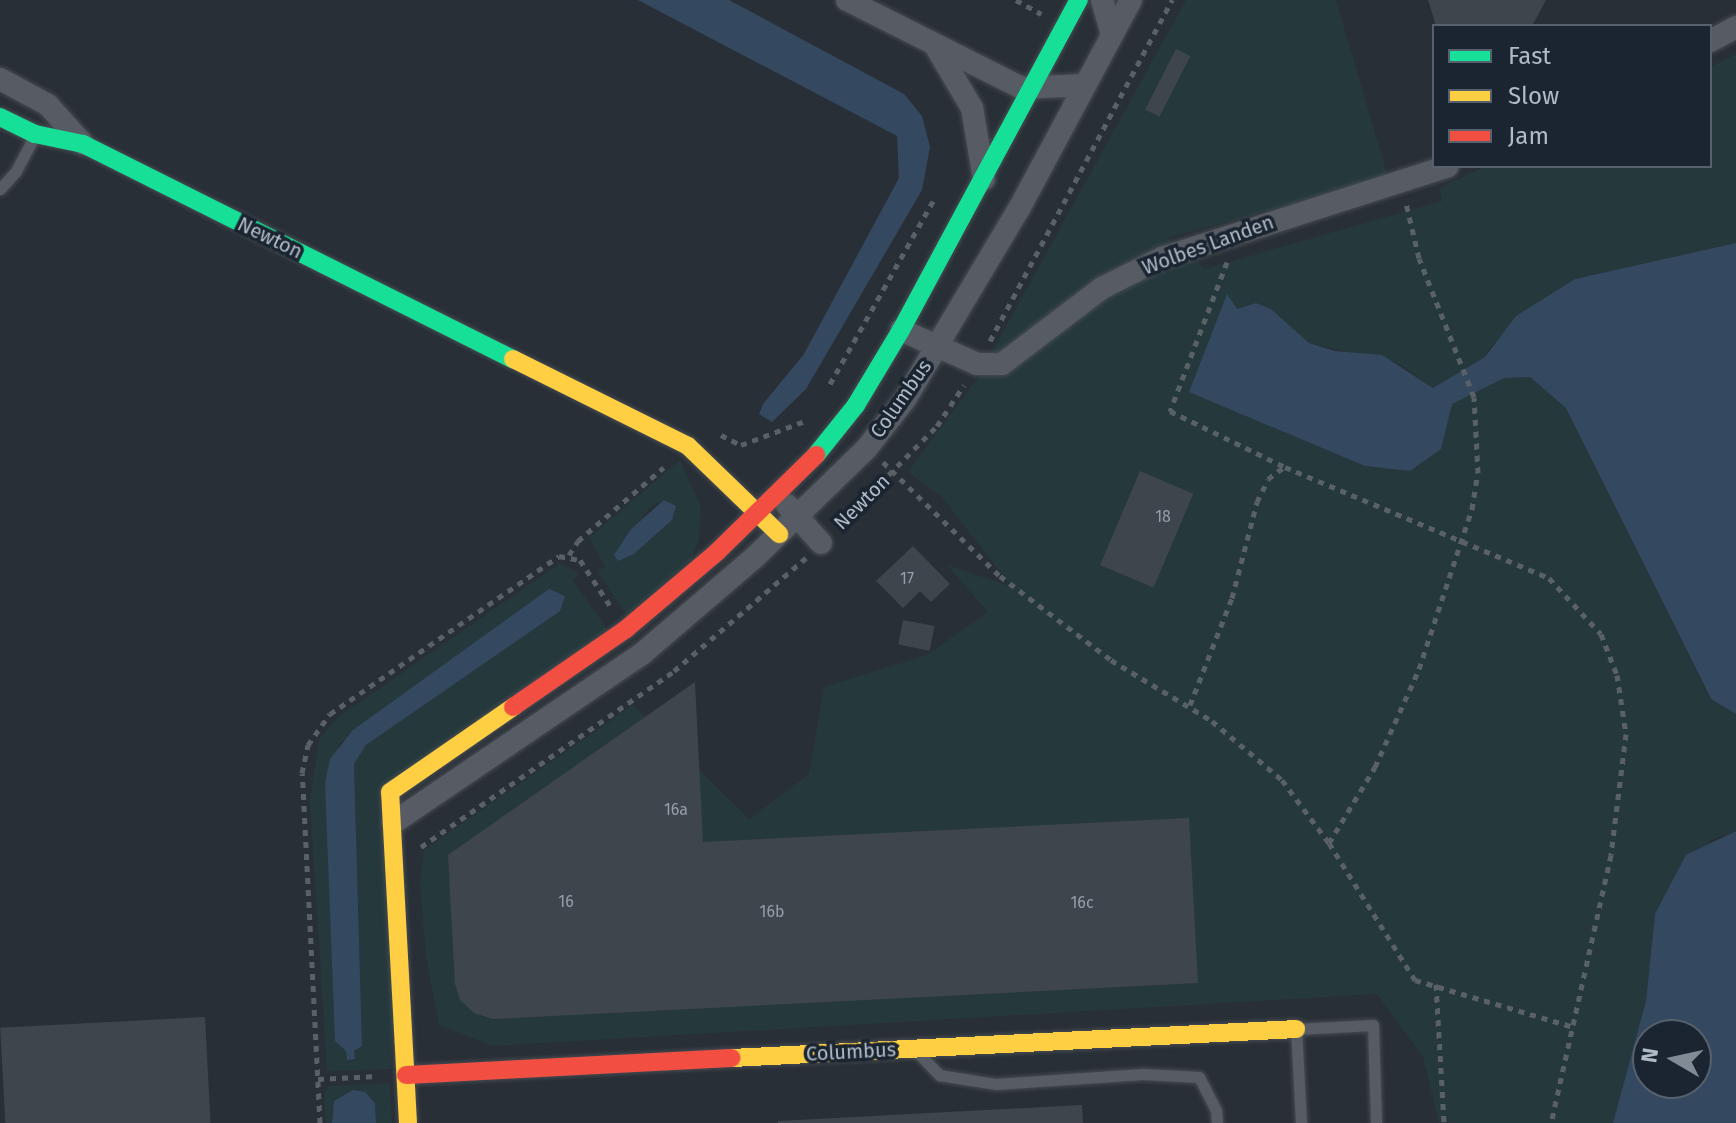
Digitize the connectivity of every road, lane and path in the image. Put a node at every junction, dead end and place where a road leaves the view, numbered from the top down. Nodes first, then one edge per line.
1 (847, 0) edge
2 (1016, 0) edge
3 (1043, 0) edge
4 (1079, 0) edge
5 (1102, 0) edge
6 (1131, 0) edge
7 (1172, 0) edge
8 (1037, 11) junction
9 (1029, 25) dead end
10 (1736, 27) edge
11 (1112, 35) junction
12 (1712, 40) edge
13 (936, 47) junction
14 (0, 79) edge
15 (1084, 85) junction
16 (1031, 89) junction
17 (48, 105) junction
18 (0, 117) edge
19 (35, 134) junction
20 (83, 144) junction
21 (1442, 168) edge
22 (984, 179) junction
23 (1401, 183) junction
24 (0, 189) edge
25 (939, 191) dead end
26 (1238, 232) junction
27 (901, 330) junction
28 (936, 348) junction
29 (977, 364) junction
30 (826, 392) dead end
31 (811, 419) dead end
32 (688, 446) junction
33 (1285, 467) junction
34 (893, 471) junction
35 (776, 493) junction
36 (759, 511) junction
37 (797, 517) junction
38 (779, 534) junction
39 (1460, 541) junction
40 (821, 543) junction
41 (569, 555) dead end
42 (1190, 705) junction
43 (393, 823) junction
44 (1329, 843) junction
45 (394, 865) junction
46 (1436, 984) junction
47 (1570, 1026) junction
48 (1296, 1029) junction
49 (914, 1049) junction
50 (406, 1075) junction
51 (320, 1123) edge
52 (408, 1123) edge
53 (1217, 1123) edge
54 (1301, 1123) edge
55 (1376, 1123) edge
56 (1444, 1123) edge
57 (1551, 1123) edge

1 - 13 street
2 - 8 path
3 - 8 path
4 - 16 street
5 - 11 street
6 - 11 street
7 - 29 path, Newton
8 - 9 path
10 - 12 street
11 - 15 street
13 - 16 street
13 - 22 street
14 - 17 street, Newton
15 - 16 street
15 - 28 street
16 - 22 street
17 - 19 lane
17 - 20 street, Newton
18 - 19 street, Newton
19 - 20 street, Newton
19 - 24 lane
20 - 32 street, Newton
21 - 23 street, Wolbes Landen
22 - 27 street
23 - 26 street, Wolbes Landen
23 - 39 path
25 - 30 path
26 - 29 street, Wolbes Landen
26 - 33 path
27 - 28 street
27 - 35 street, Columbus
28 - 29 street
28 - 37 street, Columbus
29 - 34 path, Newton
31 - 32 path
32 - 36 street, Newton
32 - 41 path
33 - 39 path
33 - 42 path
34 - 40 path, Newton
34 - 42 path
35 - 36 street, Columbus
35 - 37 street
36 - 38 street, Newton
36 - 43 street, Columbus
37 - 38 street, Columbus
37 - 40 street
38 - 43 street, Columbus
39 - 44 path
39 - 47 path
40 - 45 path, Newton
42 - 44 path
43 - 45 street, Columbus
44 - 46 path
45 - 50 street, Columbus
46 - 47 path
46 - 56 path
47 - 57 path
48 - 49 street, Columbus
48 - 54 lane
48 - 55 lane
49 - 50 street, Columbus
49 - 53 lane
50 - 51 path
50 - 52 street, Columbus

